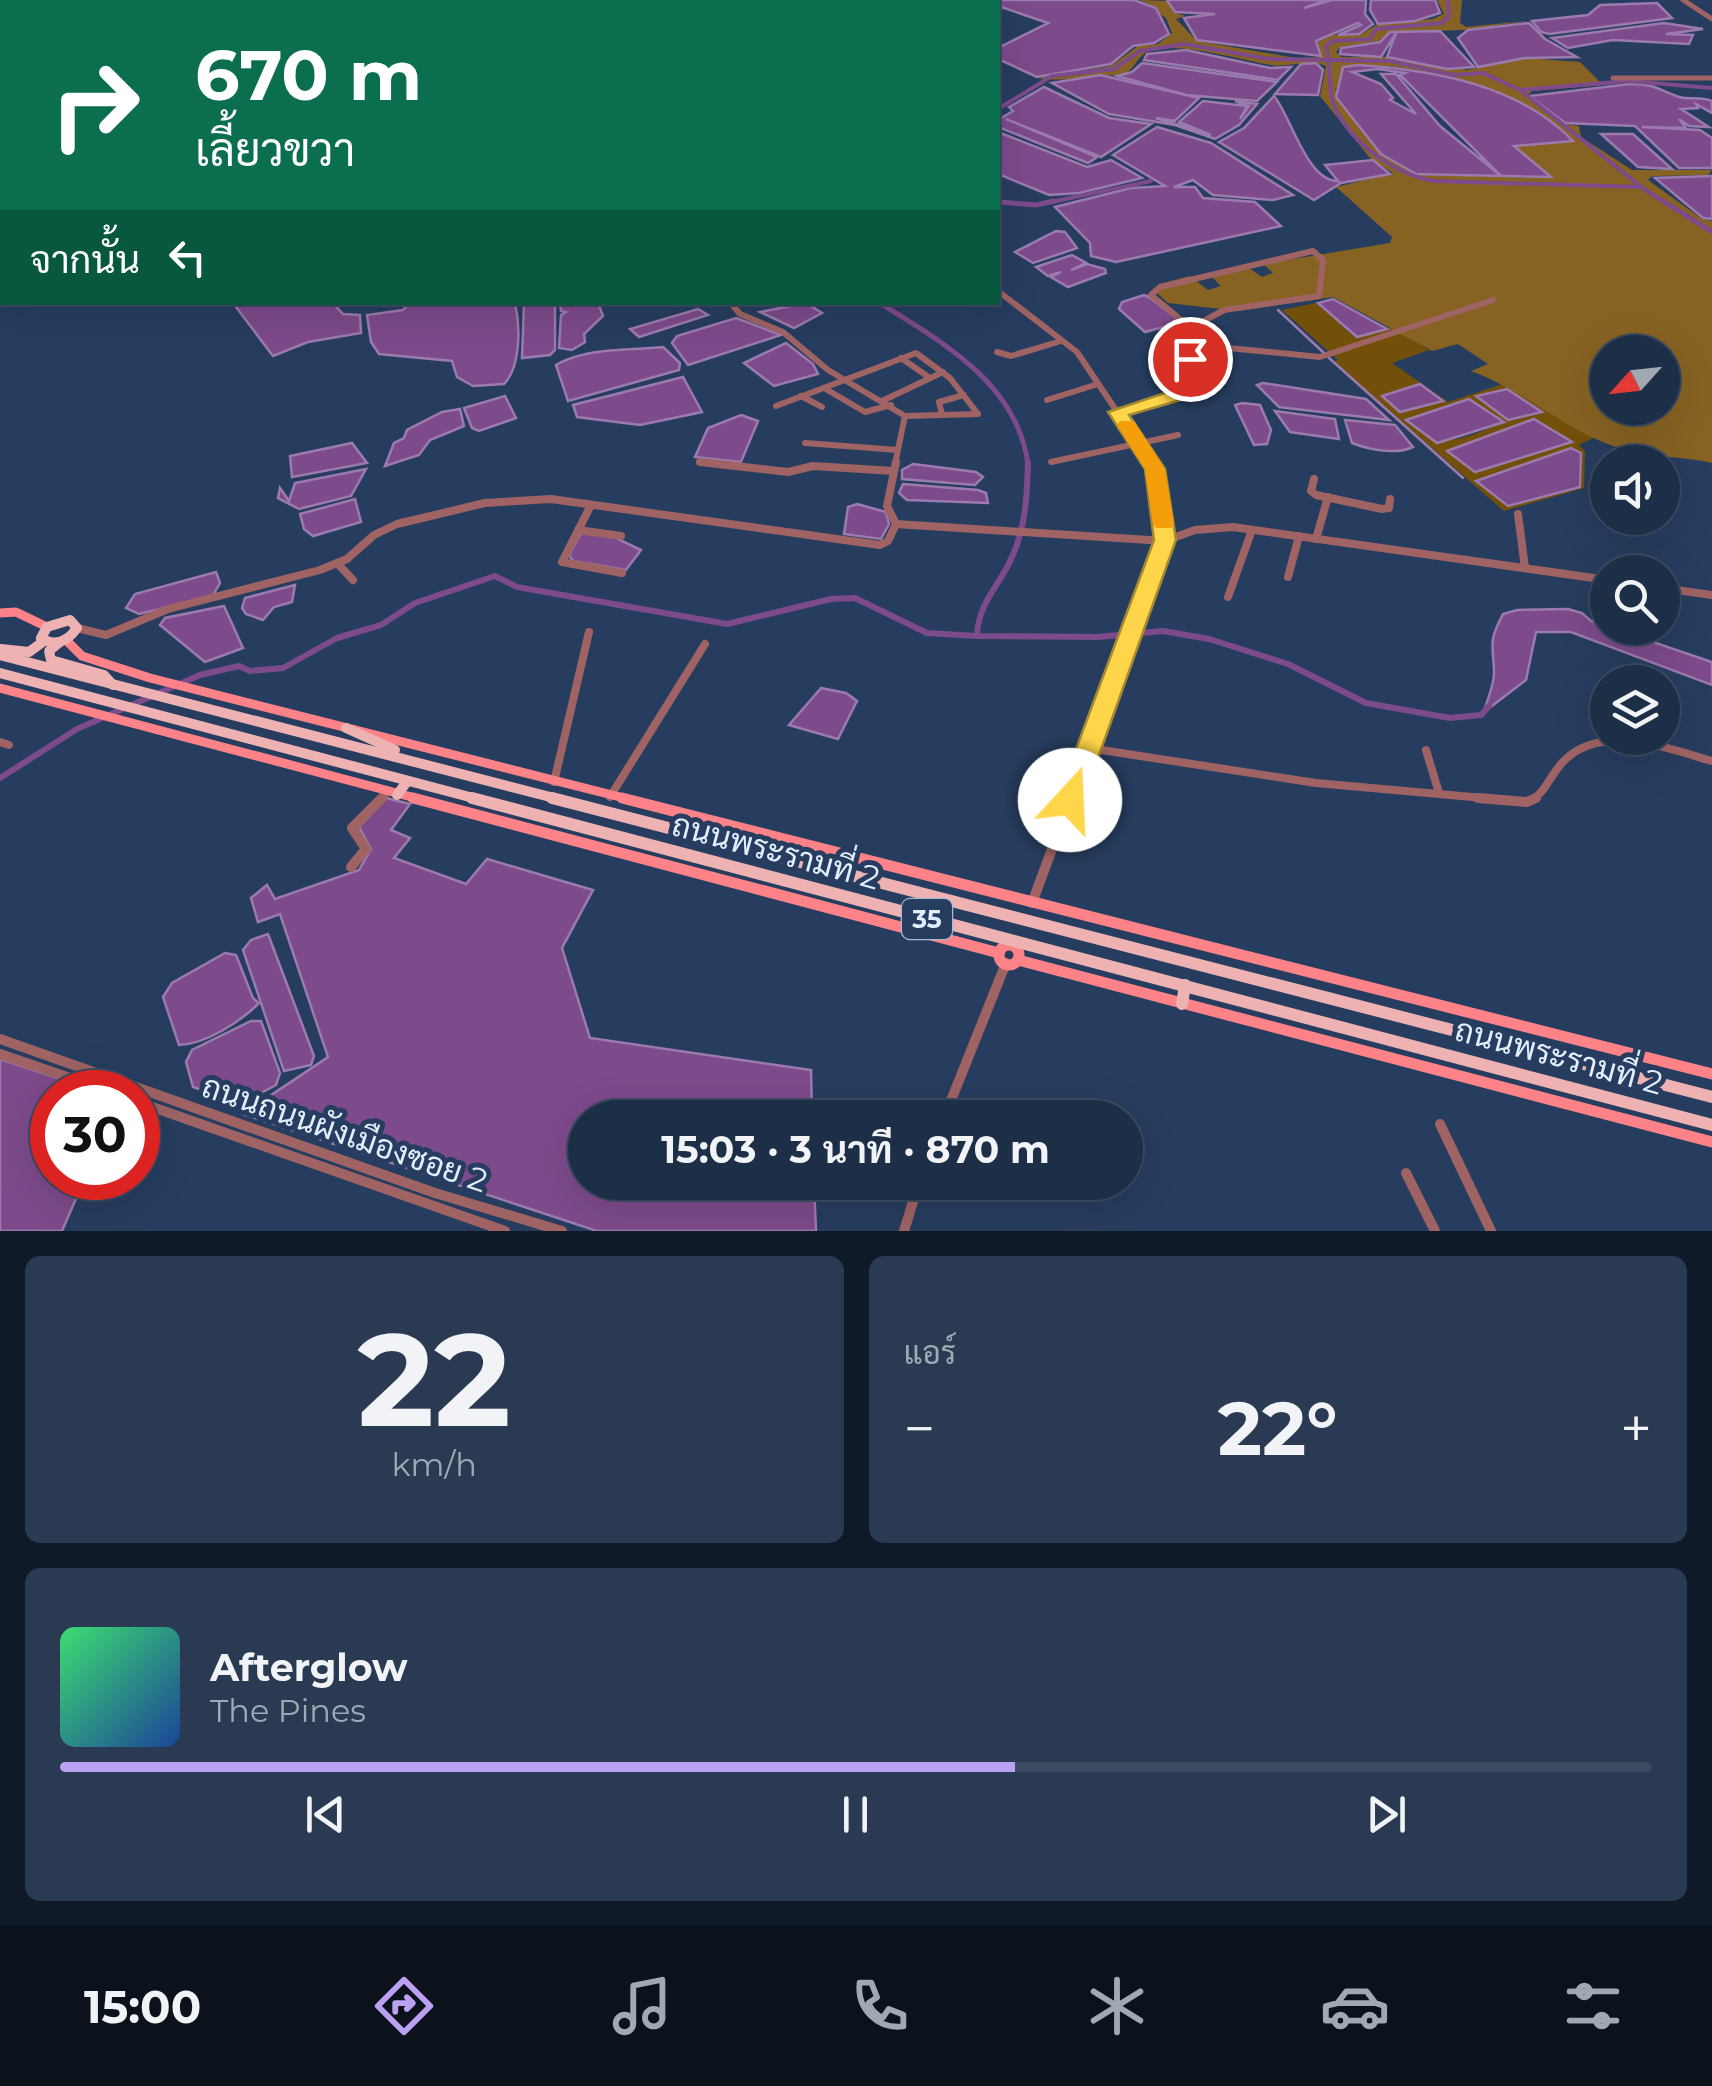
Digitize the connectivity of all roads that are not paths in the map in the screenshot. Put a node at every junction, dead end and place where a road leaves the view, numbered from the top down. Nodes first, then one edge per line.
1 (1682, 0) edge
2 (1712, 19) edge
3 (1614, 78) dead end
4 (1712, 78) edge
5 (1000, 294) edge
6 (1494, 300) dead end
7 (732, 305) edge
8 (1191, 328) junction
9 (1061, 341) junction
10 (996, 352) dead end
11 (901, 358) junction
12 (1190, 359) junction
13 (943, 372) junction
14 (930, 378) junction
15 (844, 380) junction
16 (1098, 384) junction
17 (824, 388) junction
18 (964, 395) junction
19 (801, 396) junction
20 (1047, 400) dead end
21 (882, 401) junction
22 (776, 406) dead end
23 (891, 406) junction
24 (822, 407) dead end
25 (1118, 412) junction
26 (942, 414) junction
27 (905, 416) junction
28 (1178, 435) dead end
29 (1140, 442) junction
30 (805, 443) dead end
31 (898, 450) junction
32 (700, 462) dead end
33 (1051, 462) dead end
34 (894, 471) junction
35 (1314, 479) dead end
36 (1328, 498) junction
37 (1390, 499) dead end
38 (591, 505) junction
39 (1518, 514) dead end
40 (896, 524) junction
41 (578, 530) junction
42 (1252, 530) junction
43 (621, 536) dead end
44 (1299, 536) junction
45 (1316, 539) junction
46 (1165, 540) junction
47 (337, 564) junction
48 (1524, 568) junction
49 (622, 573) dead end
50 (1288, 577) dead end
51 (1590, 577) edge
52 (353, 580) dead end
53 (1680, 590) edge
54 (1712, 594) edge
55 (1228, 597) dead end
56 (0, 613) edge
57 (47, 627) junction
58 (76, 628) junction
59 (588, 632) dead end
60 (44, 641) junction
61 (63, 641) junction
62 (705, 644) dead end
63 (0, 652) edge
64 (0, 674) edge
65 (114, 685) junction
66 (1, 690) edge
67 (346, 728) junction
68 (1088, 748) junction
69 (1590, 748) edge
70 (1680, 749) edge
71 (1426, 750) dead end
72 (1712, 761) edge
73 (421, 762) junction
74 (406, 782) junction
75 (554, 782) junction
76 (1439, 793) junction
77 (392, 794) junction
78 (610, 797) junction
79 (351, 867) dead end
80 (1032, 903) junction
81 (1184, 942) junction
82 (1008, 952) junction
83 (1180, 958) junction
84 (1186, 986) junction
85 (1182, 1004) junction
86 (0, 1039) edge
87 (0, 1054) edge
88 (47, 1070) edge
89 (1712, 1074) edge
90 (1712, 1097) edge
91 (951, 1100) edge
92 (160, 1110) edge
93 (1440, 1124) dead end
94 (1712, 1126) edge
95 (1712, 1142) edge
96 (1406, 1173) dead end
97 (913, 1200) edge
98 (479, 1206) junction
99 (473, 1220) junction
100 (505, 1231) edge
101 (562, 1231) edge
102 (904, 1231) edge
103 (1434, 1231) edge
104 (1492, 1231) edge

1 - 2 street
3 - 4 street
5 - 9 street
6 - 12 street
7 - 15 street
8 - 8 street
8 - 12 street
9 - 10 street
9 - 16 street
11 - 13 street
11 - 14 street
11 - 15 street
12 - 25 street
13 - 14 street
13 - 18 street
14 - 21 street
15 - 17 street
15 - 21 street
16 - 20 street
16 - 25 street
17 - 19 street
17 - 23 street
18 - 26 street
18 - 26 street
19 - 22 street
19 - 24 street
21 - 23 street
23 - 27 street
25 - 29 street
26 - 27 street
27 - 31 street
28 - 29 street
29 - 33 street
29 - 46 street
30 - 31 street
31 - 34 street
32 - 34 street
34 - 40 street
35 - 36 street
36 - 37 street
36 - 45 street
38 - 40 street
38 - 41 street
38 - 47 street
39 - 48 street
40 - 46 street
41 - 43 street
41 - 49 street
42 - 44 street
42 - 46 street
42 - 55 street
44 - 45 street
44 - 50 street
45 - 48 street
46 - 68 street
47 - 52 street
47 - 58 street
48 - 51 street
53 - 54 street
56 - 57 main road
57 - 58 highway
57 - 60 highway
58 - 61 highway
59 - 75 street
60 - 61 highway
60 - 63 highway
61 - 65 highway
61 - 67 main road, ถนนพระรามที่ 2 / 35
62 - 78 street
63 - 65 highway, ถนนพระรามที่ 2 / 35
64 - 74 highway, ถนนพระรามที่ 2 / 35
65 - 73 highway, ถนนพระรามที่ 2 / 35
66 - 77 main road, ถนนพระรามที่ 2 / 35
67 - 73 highway
67 - 75 main road, ถนนพระรามที่ 2 / 35
68 - 76 street
68 - 80 street
69 - 76 street
70 - 72 street
71 - 76 street
73 - 83 highway, ถนนพระรามที่ 2 / 35
74 - 77 highway
74 - 82 highway, ถนนพระรามที่ 2 / 35
75 - 78 main road, ถนนพระรามที่ 2 / 35
77 - 79 street
77 - 82 main road, ถนนพระรามที่ 2 / 35
78 - 80 main road, ถนนพระรามที่ 2 / 35
80 - 81 main road, ถนนพระรามที่ 2 / 35
81 - 83 highway
81 - 89 main road, ถนนพระรามที่ 2 / 35
82 - 84 highway, ถนนพระรามที่ 2 / 35
82 - 85 main road, ถนนพระรามที่ 2 / 35
82 - 91 street
83 - 90 highway, ถนนพระรามที่ 2 / 35
84 - 85 highway
84 - 94 highway, ถนนพระรามที่ 2 / 35
85 - 95 main road, ถนนพระรามที่ 2 / 35
86 - 98 street, ถนนถนนผังเมืองซอย 2
87 - 88 street
92 - 99 street, ถนนถนนผังเมืองซอย 2
93 - 104 street
96 - 103 street
97 - 102 street
98 - 99 street
98 - 101 street, ถนนถนนผังเมืองซอย 2
99 - 100 street, ถนนถนนผังเมืองซอย 2

